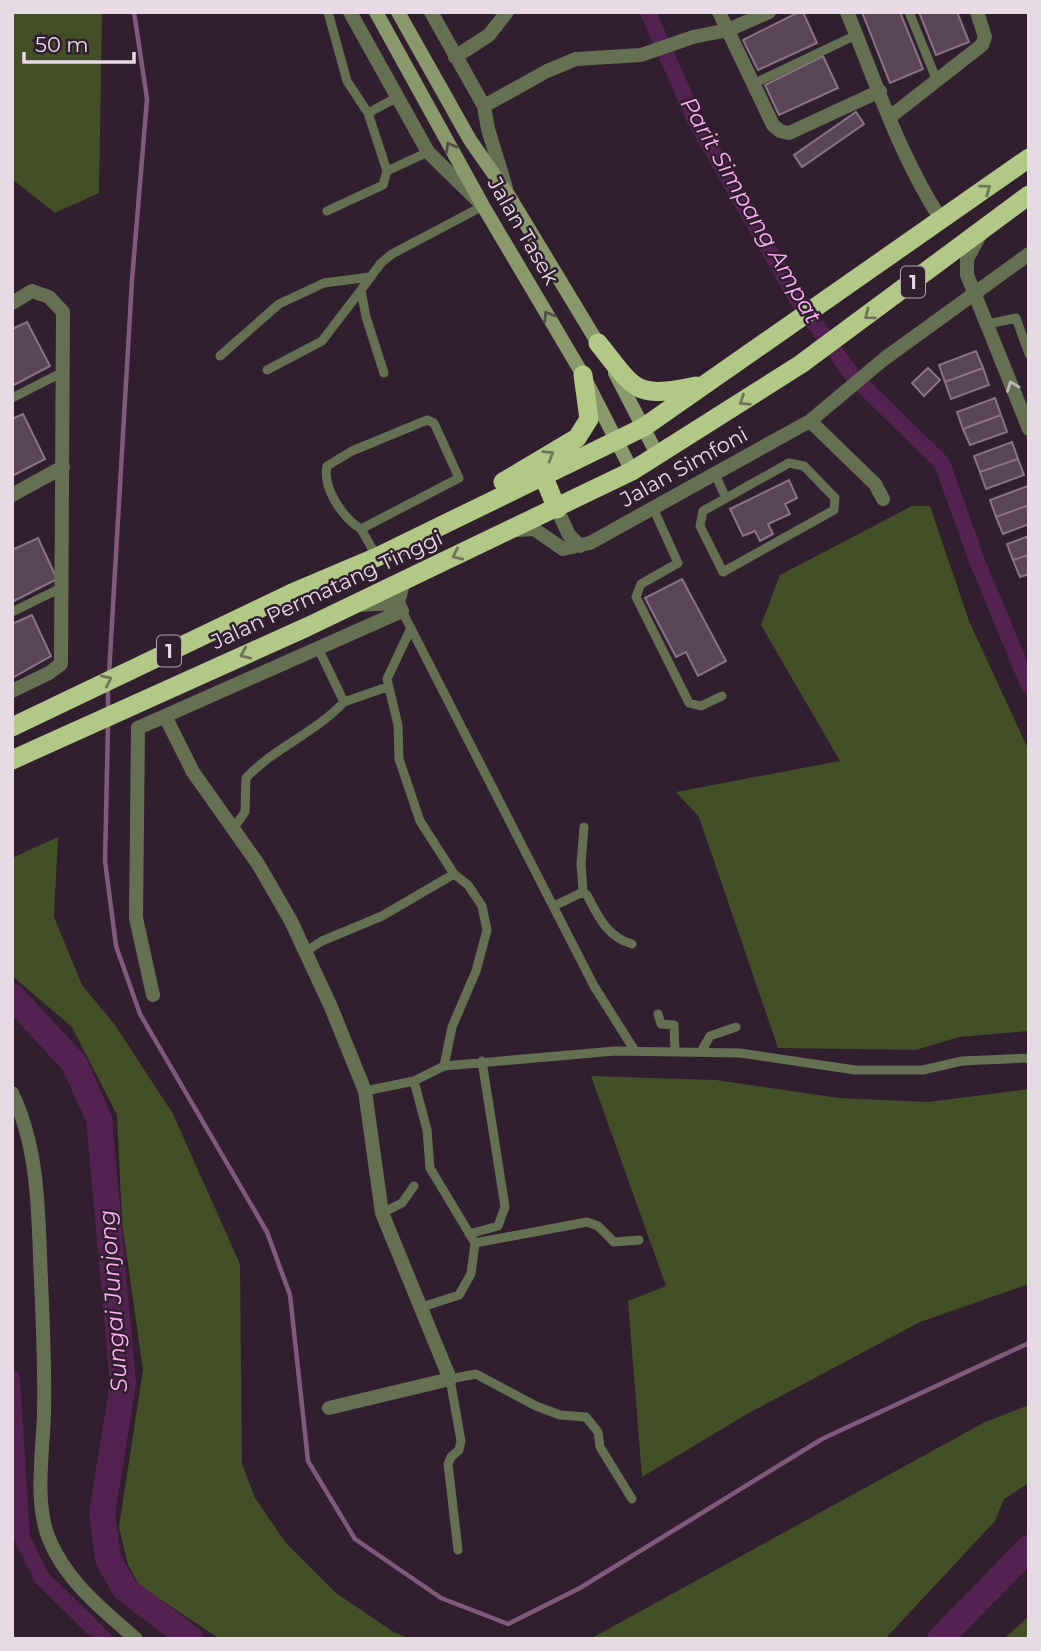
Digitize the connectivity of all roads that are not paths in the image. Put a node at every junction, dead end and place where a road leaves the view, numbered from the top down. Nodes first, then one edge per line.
1 (328, 12) edge
2 (350, 12) edge
3 (376, 12) edge
4 (398, 12) edge
5 (430, 12) edge
6 (507, 12) edge
7 (719, 12) edge
8 (769, 12) edge
9 (846, 12) edge
10 (909, 12) edge
11 (977, 12) edge
12 (728, 30) junction
13 (856, 35) junction
14 (455, 57) junction
15 (937, 81) junction
16 (753, 84) junction
17 (880, 91) junction
18 (396, 98) junction
19 (484, 106) junction
20 (368, 113) junction
21 (890, 117) junction
22 (428, 152) junction
23 (1029, 158) edge
24 (387, 171) junction
25 (1029, 195) edge
26 (509, 196) junction
27 (484, 206) junction
28 (327, 211) dead end
29 (942, 221) junction
30 (982, 230) junction
31 (1029, 254) edge
32 (370, 277) junction
33 (361, 290) junction
34 (976, 292) junction
35 (12, 303) edge
36 (1016, 318) junction
37 (1029, 320) edge
38 (988, 324) junction
39 (598, 343) junction
40 (1029, 354) edge
41 (220, 356) dead end
42 (267, 370) dead end
43 (63, 372) junction
44 (384, 373) dead end
45 (583, 375) junction
46 (704, 385) junction
47 (12, 398) edge
48 (810, 421) junction
49 (643, 427) junction
50 (1029, 429) edge
51 (616, 440) junction
52 (658, 456) junction
53 (63, 467) junction
54 (632, 471) junction
55 (715, 474) junction
56 (543, 475) junction
57 (12, 495) edge
58 (724, 496) junction
59 (883, 499) dead end
60 (653, 508) junction
61 (557, 509) junction
62 (451, 519) junction
63 (361, 529) junction
64 (510, 530) junction
65 (580, 546) junction
66 (377, 557) junction
67 (404, 580) junction
68 (62, 587) junction
69 (352, 605) junction
70 (400, 607) junction
71 (12, 612) edge
72 (411, 628) junction
73 (318, 648) junction
74 (387, 687) junction
75 (12, 691) edge
76 (722, 696) dead end
77 (344, 702) junction
78 (165, 716) junction
79 (12, 727) edge
80 (12, 760) edge
81 (584, 827) dead end
82 (233, 829) junction
83 (454, 874) junction
84 (583, 892) junction
85 (555, 905) junction
86 (632, 944) dead end
87 (306, 952) junction
88 (153, 995) dead end
89 (658, 1014) dead end
90 (736, 1027) dead end
91 (635, 1051) junction
92 (675, 1051) junction
93 (701, 1052) junction
94 (1029, 1058) edge
95 (482, 1061) junction
96 (444, 1066) junction
97 (414, 1081) junction
98 (365, 1091) junction
99 (12, 1093) edge
100 (414, 1186) dead end
101 (382, 1213) junction
102 (469, 1234) junction
103 (639, 1240) dead end
104 (475, 1243) junction
105 (422, 1307) junction
106 (450, 1379) junction
107 (330, 1408) dead end
108 (632, 1499) dead end
109 (458, 1550) dead end
110 (136, 1639) edge

1 - 20 lane
2 - 18 street
27 -> 3 main road, Jalan Tasek
4 - 26 main road, Jalan Tasek
5 - 14 street
6 - 14 street
7 - 12 street
8 - 12 street
9 - 13 street
10 - 15 lane
11 - 15 street
12 - 16 street
12 - 19 street
13 - 16 lane
13 - 17 street
14 - 19 street
15 - 21 street
16 - 17 street
17 - 21 street
18 - 20 lane
18 - 22 street
19 - 26 street
20 - 24 lane
21 - 29 street
22 - 24 lane
22 - 27 street
29 -> 23 highway, 1
24 - 28 lane
25 - 30 highway, 1
26 - 39 main road, Jalan Tasek
27 - 32 lane
45 -> 27 main road, Jalan Tasek
29 - 46 highway, 1
30 - 34 street
30 -> 52 highway, 1
31 - 34 street, Jalan Simfoni
32 - 33 lane
32 - 41 lane
33 - 42 lane
33 - 44 lane
34 - 38 street
34 - 48 street, Jalan Simfoni
35 - 43 street
36 - 37 lane
36 - 38 lane
36 - 40 lane
50 -> 38 street
39 - 46 highway
39 - 49 main road, Jalan Tasek
43 - 47 lane
43 - 53 street
45 - 51 main road, Jalan Tasek
62 -> 45 highway
46 - 49 highway, 1
48 - 55 street, Jalan Simfoni
48 - 59 street
49 - 51 highway, Jalan Permatang Tinggi / 1
49 - 52 main road, Jalan Tasek
51 - 54 main road, Jalan Tasek
51 - 56 highway, Jalan Permatang Tinggi / 1
52 - 54 highway, Jalan Permatang Tinggi / 1
53 - 57 street
53 - 68 street
54 - 61 highway, Jalan Permatang Tinggi / 1
55 - 58 lane
55 - 60 street, Jalan Simfoni
56 - 61 highway
56 - 62 highway, Jalan Permatang Tinggi / 1
58 - 58 lane
60 - 65 street, Jalan Simfoni
60 - 76 lane
61 - 64 highway, Jalan Permatang Tinggi / 1
61 - 65 street
62 - 66 highway, Jalan Permatang Tinggi / 1
63 - 63 lane, Jalan Permatang Tinggi
63 - 66 lane, Jalan Permatang Tinggi
64 - 65 street
64 -> 67 highway, Jalan Permatang Tinggi / 1
79 -> 66 highway, Jalan Permatang Tinggi / 1
67 - 69 highway, Jalan Permatang Tinggi / 1
67 - 70 street
68 - 71 lane
68 - 75 street
69 - 70 street
69 -> 80 highway, Jalan Permatang Tinggi / 1
70 - 72 lane
70 - 73 street
72 - 74 lane
72 - 85 lane
73 - 77 lane
73 - 78 street
74 - 77 lane
74 - 83 lane
77 - 82 lane
78 - 82 street
78 - 88 street
81 - 84 lane
82 - 87 street
83 - 87 lane
83 - 96 lane
84 - 85 lane
84 - 86 lane
85 - 91 lane
87 - 98 street
89 - 92 lane
90 - 93 lane
91 - 92 lane
91 - 95 lane
92 - 93 lane
93 - 94 lane
95 - 96 lane
95 - 102 lane
96 - 97 lane
97 - 98 lane
97 - 102 lane
98 - 101 street
99 - 110 street
100 - 101 lane
101 - 105 street
102 - 104 lane
103 - 104 lane
104 - 105 lane
105 - 106 street
106 - 107 street
106 - 108 lane
106 - 109 lane

